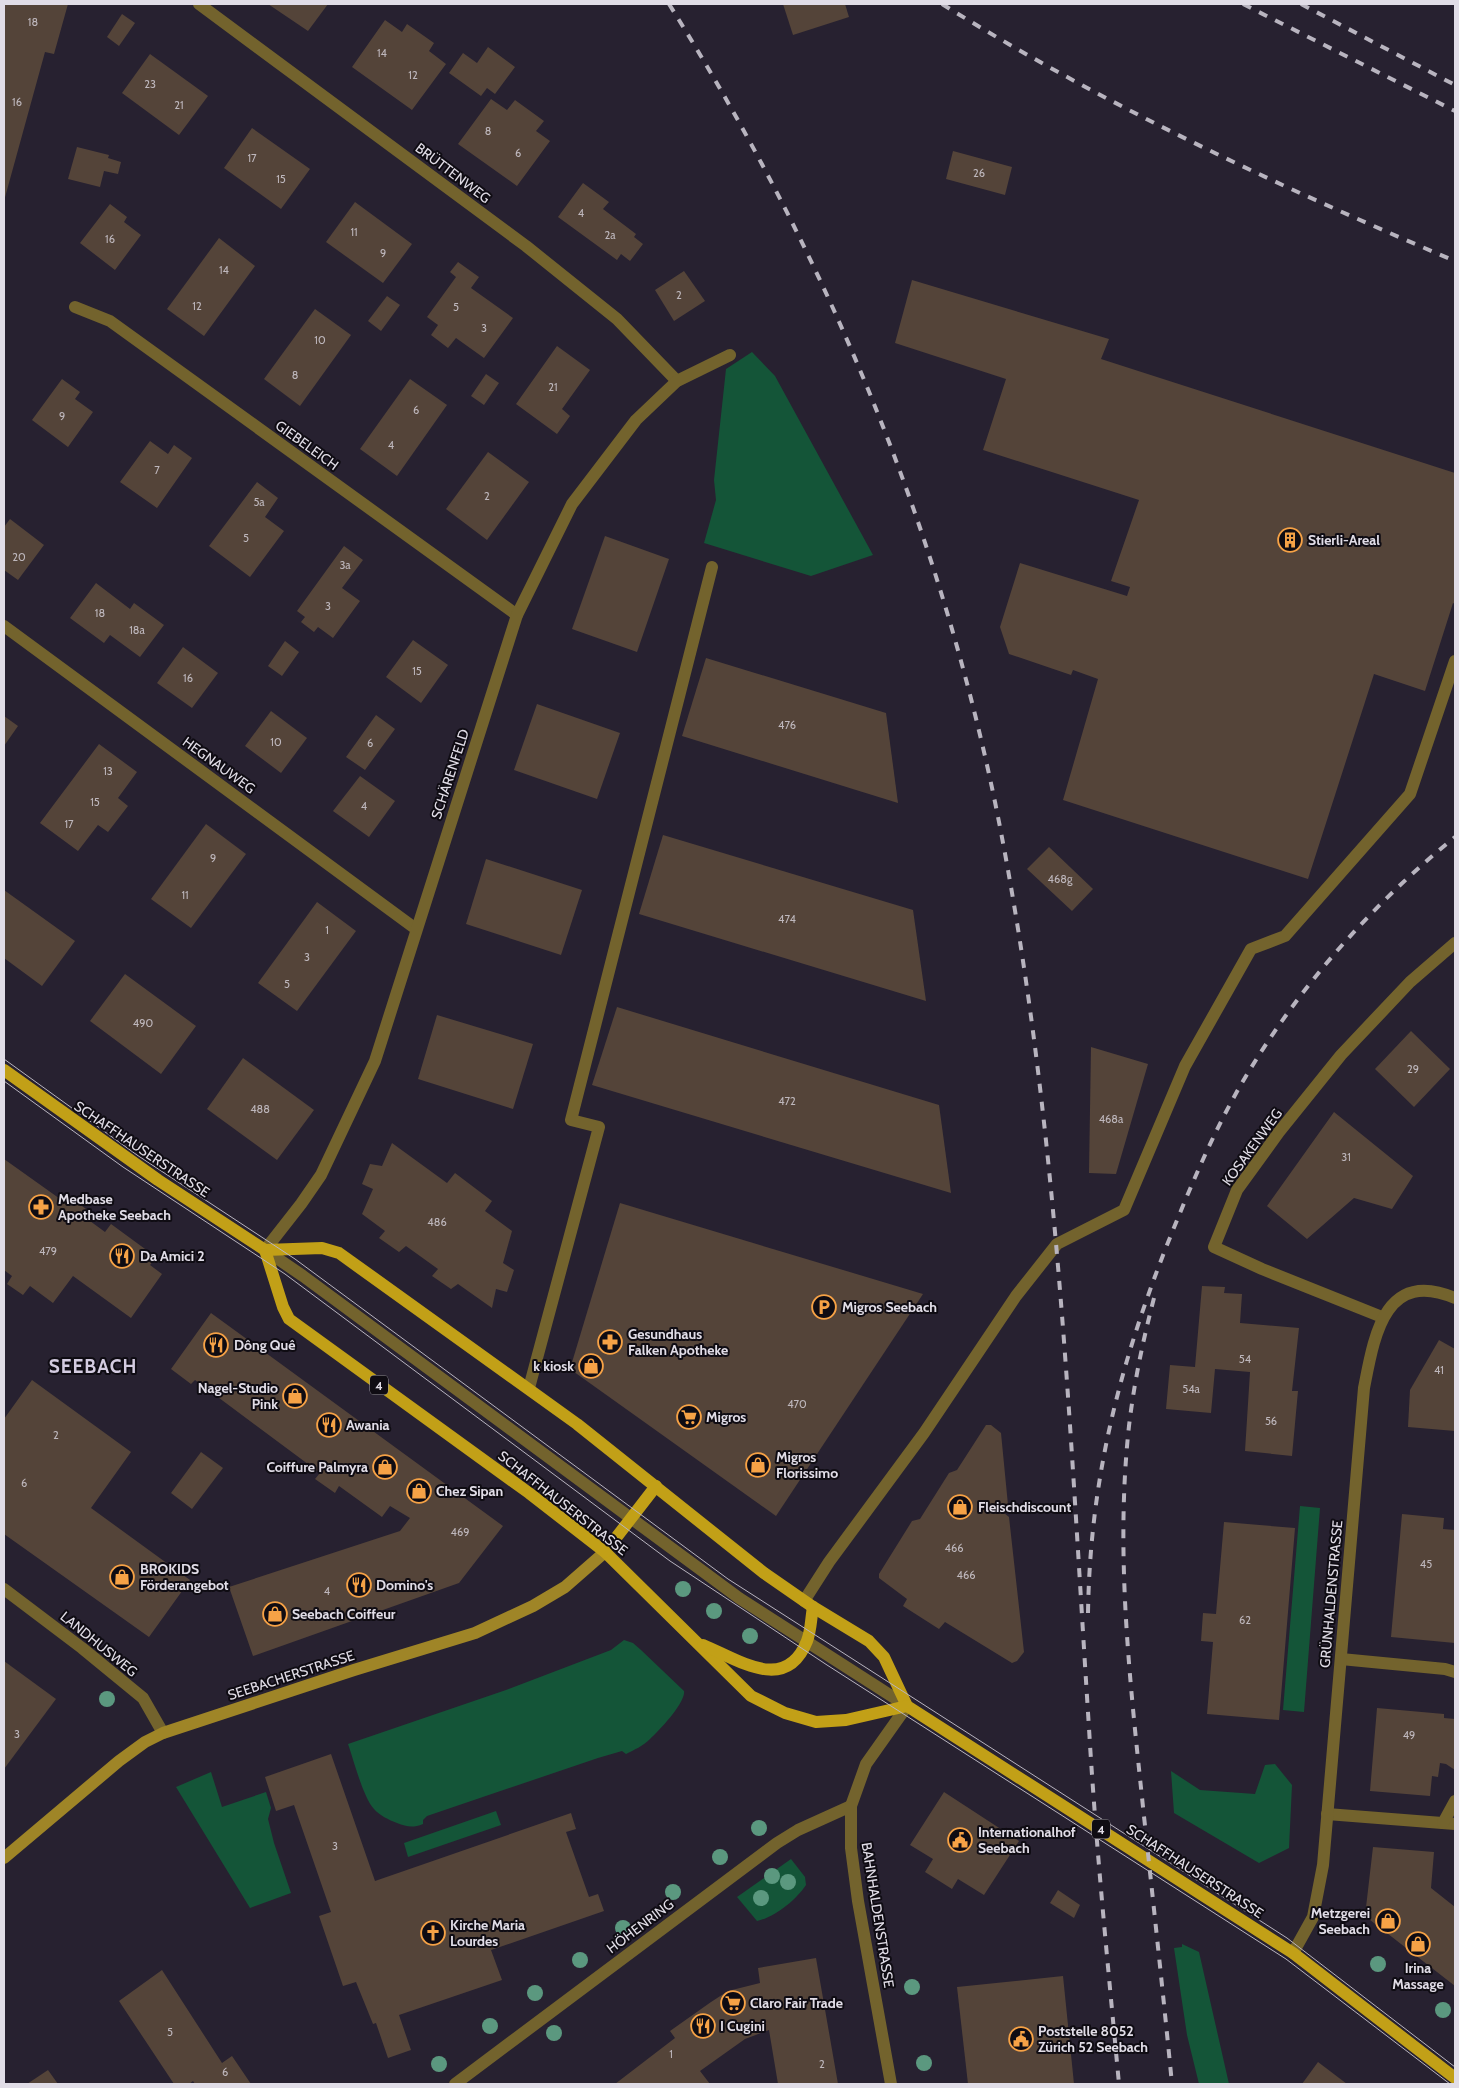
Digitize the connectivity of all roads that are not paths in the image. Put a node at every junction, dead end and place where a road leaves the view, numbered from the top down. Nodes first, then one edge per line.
1 (199, 4) edge
2 (75, 307) dead end
3 (730, 355) dead end
4 (677, 381) junction
5 (712, 567) dead end
6 (517, 615) junction
7 (4, 626) edge
8 (1455, 661) edge
9 (416, 929) junction
10 (1455, 943) edge
11 (4, 1070) edge
12 (265, 1250) junction
13 (1455, 1298) edge
14 (1382, 1317) junction
15 (529, 1388) junction
16 (656, 1486) junction
17 (631, 1520) junction
18 (604, 1552) junction
19 (4, 1589) edge
20 (809, 1604) junction
21 (807, 1641) junction
22 (699, 1644) junction
23 (1340, 1659) junction
24 (1455, 1672) edge
25 (907, 1706) junction
26 (163, 1733) junction
27 (1455, 1801) edge
28 (851, 1806) junction
29 (1327, 1814) junction
30 (1449, 1823) edge
31 (4, 1858) edge
32 (1293, 1953) junction
33 (1455, 2078) edge
34 (455, 2084) edge
35 (891, 2084) edge

1 - 4 street, BRÜTTENWEG
2 - 6 street, GIEBELEICH
3 - 4 street, SCHÄRENFELD
4 - 6 street, SCHÄRENFELD
5 - 15 street
6 - 9 street, SCHÄRENFELD
7 - 9 street, HEGNAUWEG
8 - 20 street
9 - 12 street, SCHÄRENFELD
10 - 14 street, KOSAKENWEG
11 - 12 main road, SCHAFFHAUSERSTRASSE
12 - 15 main road
12 - 17 street, SCHAFFHAUSERSTRASSE
12 - 18 main road, SCHAFFHAUSERSTRASSE / 4
13 - 14 street, GRÜNHALDENSTRASSE
14 - 23 street, GRÜNHALDENSTRASSE
15 - 16 main road
16 - 17 main road
16 - 20 main road
17 - 18 main road
17 - 21 street, SCHAFFHAUSERSTRASSE
18 - 22 main road, SCHAFFHAUSERSTRASSE / 4
18 - 26 street, SEEBACHERSTRASSE
19 - 26 street, LANDHUSWEG
20 - 21 main road
20 - 25 main road
21 - 22 main road
21 - 25 street, SCHAFFHAUSERSTRASSE
22 - 25 main road, SCHAFFHAUSERSTRASSE / 4
23 - 24 street
23 - 29 street, GRÜNHALDENSTRASSE
25 - 28 street, BAHNHALDENSTRASSE
25 - 32 main road, SCHAFFHAUSERSTRASSE / 4
26 - 31 street, SEEBACHERSTRASSE
27 - 30 street
28 - 34 street, HÖHENRING
28 - 35 street, BAHNHALDENSTRASSE
29 - 30 street
29 - 32 street, GRÜNHALDENSTRASSE
32 - 33 main road, SCHAFFHAUSERSTRASSE / 4

